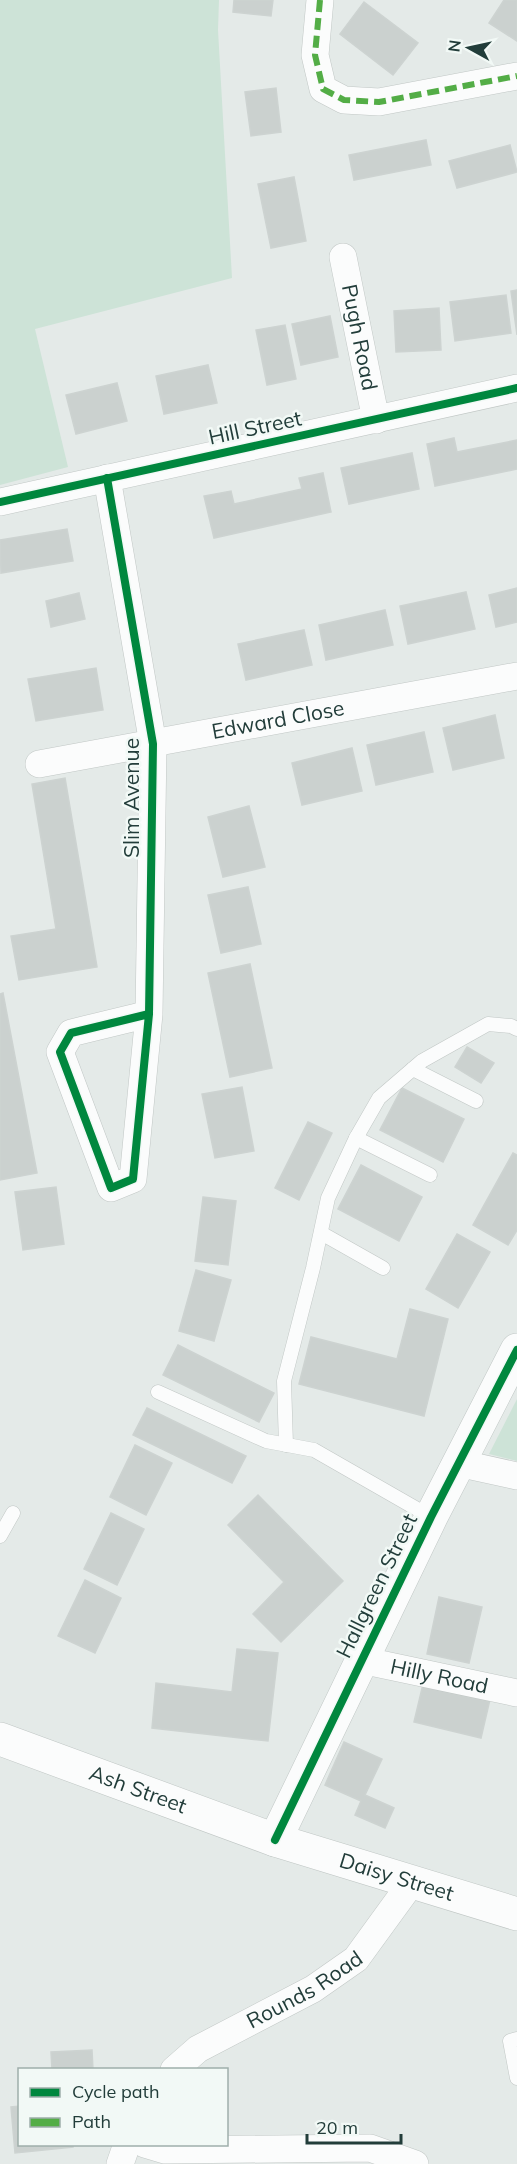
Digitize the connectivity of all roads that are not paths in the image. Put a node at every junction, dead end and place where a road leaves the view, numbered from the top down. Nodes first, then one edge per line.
1 (320, 0) edge
2 (517, 76) edge
3 (343, 257) dead end
4 (517, 388) edge
5 (376, 420) junction
6 (106, 478) junction
7 (0, 502) edge
8 (517, 676) edge
9 (153, 744) junction
10 (39, 764) dead end
11 (149, 1014) junction
12 (517, 1029) edge
13 (413, 1069) junction
14 (476, 1101) dead end
15 (356, 1138) junction
16 (430, 1175) dead end
17 (321, 1233) junction
18 (383, 1268) dead end
19 (517, 1350) edge
20 (158, 1392) dead end
21 (286, 1445) junction
22 (458, 1463) junction
23 (517, 1476) edge
24 (13, 1514) dead end
25 (431, 1517) junction
26 (0, 1536) edge
27 (361, 1660) junction
28 (517, 1694) edge
29 (0, 1739) edge
30 (275, 1840) junction
31 (412, 1882) junction
32 (517, 1914) edge
33 (517, 2039) edge
34 (176, 2068) edge
35 (517, 2078) edge
36 (127, 2146) edge
37 (149, 2146) edge
38 (120, 2164) edge
39 (415, 2164) edge

1 - 2 street
3 - 5 street, Pugh Road
4 - 5 street, Hill Street
5 - 6 street, Hill Street
6 - 7 street, Hill Street
6 - 9 street, Slim Avenue
8 - 9 street, Edward Close
9 - 10 street, Edward Close
9 - 11 street, Slim Avenue
11 - 11 street, Slim Avenue
12 - 13 lane
13 - 14 lane
13 - 15 lane
15 - 16 lane
15 - 17 lane
17 - 18 lane
17 - 21 lane
19 - 22 street, Hallgreen Street
20 - 21 lane
21 - 25 lane
22 - 23 street
22 - 25 street, Hallgreen Street
24 - 26 lane
25 - 27 street, Hallgreen Street
27 - 28 street, Hilly Road
27 - 30 street, Hallgreen Street
29 - 30 street, Ash Street
30 - 31 street, Daisy Street
31 - 32 street, Daisy Street
31 - 34 street, Rounds Road
33 - 35 lane
36 - 38 street
37 - 39 street

